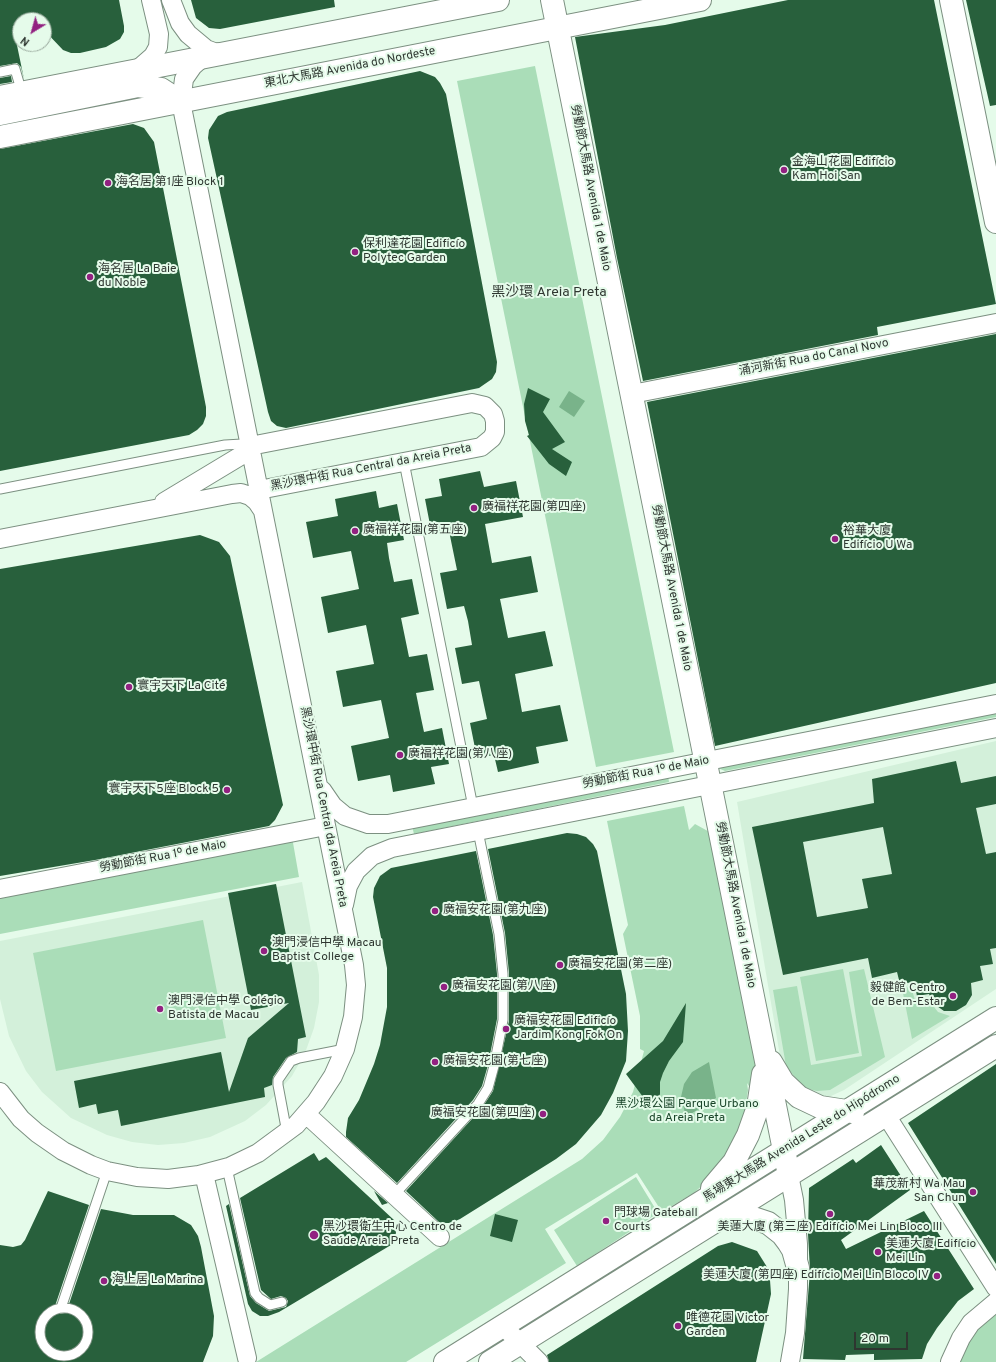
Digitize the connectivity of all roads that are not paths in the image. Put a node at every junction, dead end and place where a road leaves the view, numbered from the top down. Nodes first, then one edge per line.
1 (151, 0) edge
2 (171, 0) edge
3 (498, 0) edge
4 (552, 0) edge
5 (700, 0) edge
6 (951, 0) edge
7 (431, 6) edge
8 (558, 28) junction
9 (228, 53) junction
10 (202, 58) junction
11 (0, 72) edge
12 (133, 79) junction
13 (22, 93) junction
14 (0, 97) edge
15 (181, 102) junction
16 (0, 114) edge
17 (0, 137) edge
18 (996, 222) edge
19 (996, 323) edge
20 (632, 394) junction
21 (250, 446) junction
22 (404, 462) junction
23 (0, 489) edge
24 (259, 490) junction
25 (151, 509) junction
26 (263, 511) junction
27 (0, 539) edge
28 (996, 704) edge
29 (996, 728) edge
30 (706, 761) junction
31 (317, 776) junction
32 (710, 785) junction
33 (473, 808) junction
34 (407, 820) junction
35 (326, 826) junction
36 (478, 831) junction
37 (412, 844) junction
38 (0, 889) edge
39 (345, 920) junction
40 (996, 1018) edge
41 (760, 1033) junction
42 (996, 1046) edge
43 (345, 1049) junction
44 (0, 1092) edge
45 (916, 1096) junction
46 (847, 1112) junction
47 (306, 1114) junction
48 (886, 1115) junction
49 (287, 1133) junction
50 (784, 1150) junction
51 (227, 1168) junction
52 (107, 1171) junction
53 (204, 1174) junction
54 (789, 1175) junction
55 (394, 1195) junction
56 (681, 1214) junction
57 (714, 1222) junction
58 (440, 1237) dead end
59 (798, 1268) junction
60 (996, 1288) edge
61 (282, 1302) dead end
62 (996, 1302) edge
63 (61, 1308) junction
64 (503, 1326) junction
65 (520, 1343) junction
66 (247, 1358) dead end
67 (445, 1362) edge
68 (490, 1362) edge
69 (539, 1362) edge
70 (790, 1362) edge
71 (950, 1362) edge

1 - 12 street
2 - 9 street
3 - 7 main road
4 - 8 main road, 勞動節大馬路 Avenida 1 de Maio
5 - 8 main road, 東北大馬路 Avenida do Nordeste
6 - 18 main road
7 - 9 main road
8 - 15 main road, 東北大馬路 Avenida do Nordeste
8 - 20 main road, 勞動節大馬路 Avenida 1 de Maio
9 - 10 main road
10 - 12 main road
10 - 15 street, 黑沙環中街 Rua Central da Areia Preta
11 - 13 lane
12 - 13 main road
12 - 15 main road
12 - 16 main road
13 - 14 main road
15 - 17 main road, 東北大馬路 Avenida do Nordeste
15 - 21 street, 黑沙環中街 Rua Central da Areia Preta
19 - 20 street, 涌河新街 Rua do Canal Novo
20 - 30 main road, 勞動節大馬路 Avenida 1 de Maio
21 - 22 street, 黑沙環中街 Rua Central da Areia Preta
21 - 23 lane
21 - 24 street, 黑沙環中街 Rua Central da Areia Preta
21 - 25 street
22 - 24 street, 黑沙環中街 Rua Central da Areia Preta
22 - 33 lane
24 - 26 street, 黑沙環中街 Rua Central da Areia Preta
25 - 26 street
25 - 27 street
26 - 31 street, 黑沙環中街 Rua Central da Areia Preta
28 - 30 street, 勞動節街 Rua 1º de Maio
29 - 32 street, 勞動節街 Rua 1º de Maio
30 - 32 main road, 勞動節大馬路 Avenida 1 de Maio
30 - 33 street, 勞動節街 Rua 1º de Maio
31 - 34 street, 勞動節街 Rua 1º de Maio
31 - 35 street, 黑沙環中街 Rua Central da Areia Preta
32 - 36 street, 勞動節街 Rua 1º de Maio
32 - 41 main road, 勞動節大馬路 Avenida 1 de Maio
33 - 34 street, 勞動節街 Rua 1º de Maio
34 - 37 street
35 - 38 street, 勞動節街 Rua 1º de Maio
35 - 39 street, 黑沙環中街 Rua Central da Areia Preta
36 - 37 street, 勞動節街 Rua 1º de Maio
36 - 55 lane
37 - 39 street, 勞動節街 Rua 1º de Maio
39 - 43 street, 黑沙環中街 Rua Central da Areia Preta
40 - 46 main road, 馬場東大馬路 Avenida Leste do Hipódromo
41 - 46 main road
41 - 50 main road, 勞動節大馬路 Avenida 1 de Maio
41 - 56 main road
42 - 45 main road, 馬場東大馬路 Avenida Leste do Hipódromo
43 - 47 street, 黑沙環中街 Rua Central da Areia Preta
43 - 49 lane
44 - 52 street, 黑沙環中街 Rua Central da Areia Preta
45 - 46 main road
45 - 48 main road, 馬場東大馬路 Avenida Leste do Hipódromo
46 - 50 main road, 馬場東大馬路 Avenida Leste do Hipódromo
47 - 49 street, 黑沙環中街 Rua Central da Areia Preta
47 - 55 street
48 - 54 main road, 馬場東大馬路 Avenida Leste do Hipódromo
48 - 60 street
49 - 51 street, 黑沙環中街 Rua Central da Areia Preta
50 - 54 main road, 勞動節大馬路 Avenida 1 de Maio
50 - 56 main road, 馬場東大馬路 Avenida Leste do Hipódromo
51 - 53 street, 黑沙環中街 Rua Central da Areia Preta
51 - 61 lane
52 - 53 street, 黑沙環中街 Rua Central da Areia Preta
52 - 63 lane
53 - 66 street
54 - 57 main road, 馬場東大馬路 Avenida Leste do Hipódromo
54 - 59 street
55 - 58 street
56 - 64 main road, 馬場東大馬路 Avenida Leste do Hipódromo
57 - 59 main road
57 - 65 main road, 馬場東大馬路 Avenida Leste do Hipódromo
59 - 70 street
62 - 71 street
63 - 63 lane
64 - 65 street
64 - 67 main road, 馬場東大馬路 Avenida Leste do Hipódromo
65 - 68 main road, 馬場東大馬路 Avenida Leste do Hipódromo
65 - 69 street

